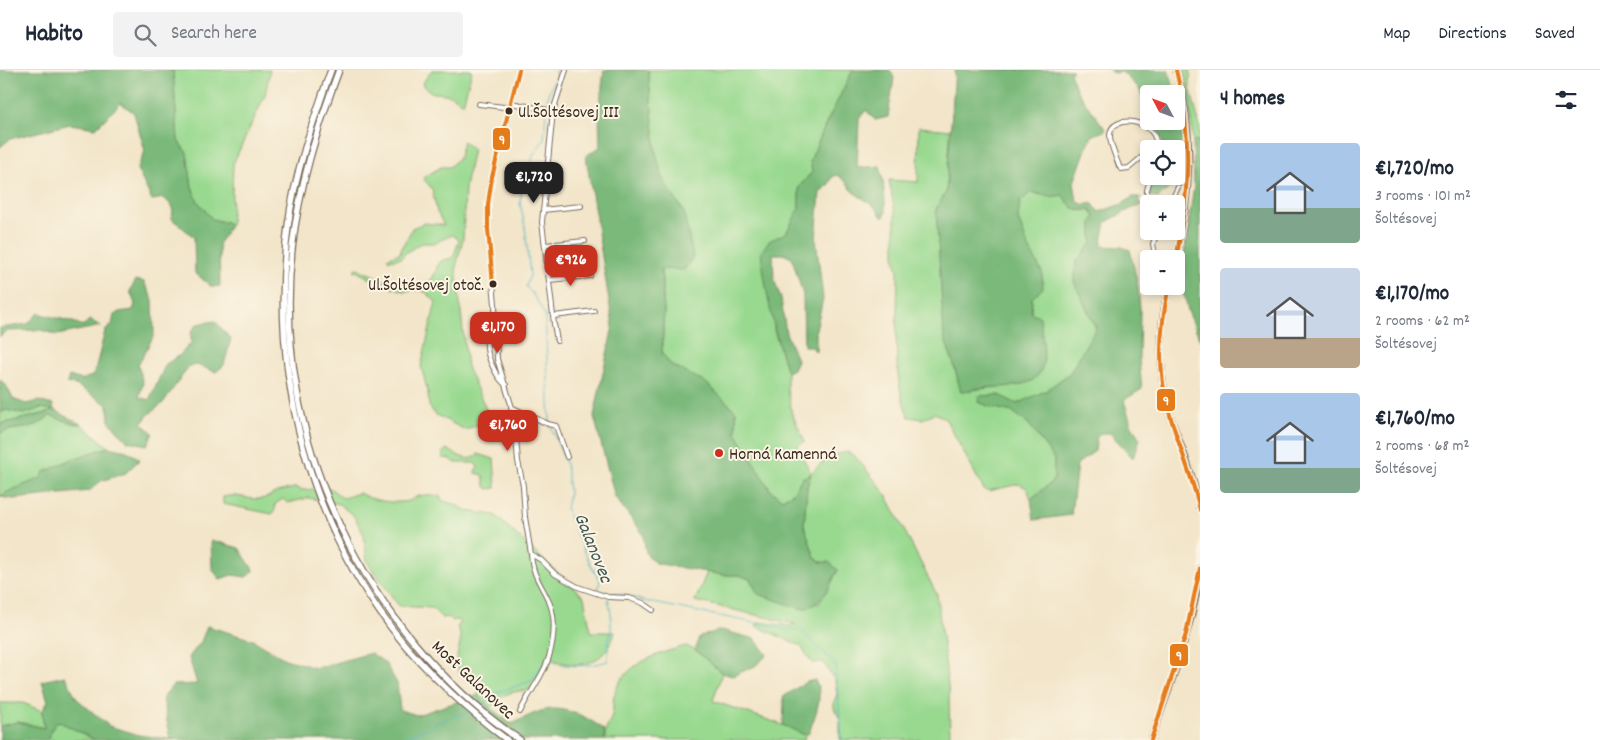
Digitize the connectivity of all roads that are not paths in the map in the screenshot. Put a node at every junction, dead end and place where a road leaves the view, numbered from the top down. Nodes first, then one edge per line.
1 (331, 70) edge
2 (339, 70) edge
3 (519, 70) edge
4 (566, 70) edge
5 (1176, 70) edge
6 (1180, 70) edge
7 (1178, 78) junction
8 (511, 103) junction
9 (479, 104) dead end
10 (553, 111) junction
11 (1157, 140) edge
12 (1140, 159) edge
13 (1178, 188) dead end
14 (1174, 195) edge
15 (581, 206) dead end
16 (543, 210) junction
17 (585, 241) dead end
18 (545, 245) junction
19 (1178, 250) edge
20 (590, 276) dead end
21 (549, 280) junction
22 (1167, 295) edge
23 (594, 311) dead end
24 (554, 316) junction
25 (488, 326) dead end
26 (557, 341) dead end
27 (506, 386) junction
28 (511, 407) junction
29 (567, 457) dead end
30 (1200, 510) edge
31 (531, 554) junction
32 (1200, 568) edge
33 (653, 610) dead end
34 (520, 712) dead end
35 (507, 740) edge
36 (520, 740) edge
37 (1151, 740) edge

1 - 35 highway, Most Galanovec
2 - 36 highway, Most Galanovec
3 - 8 street
4 - 10 street
5 - 7 main road
6 - 7 main road
7 - 19 main road
8 - 9 street
8 - 10 street
8 - 27 street
10 - 16 street
11 - 12 street
13 - 14 street
15 - 16 street
16 - 18 street
17 - 18 street
18 - 21 street
20 - 21 street
21 - 24 street
22 - 30 main road
23 - 24 street
24 - 26 street
25 - 27 street
27 - 28 street
28 - 29 street
28 - 31 street
31 - 33 street
31 - 34 street
32 - 37 main road

